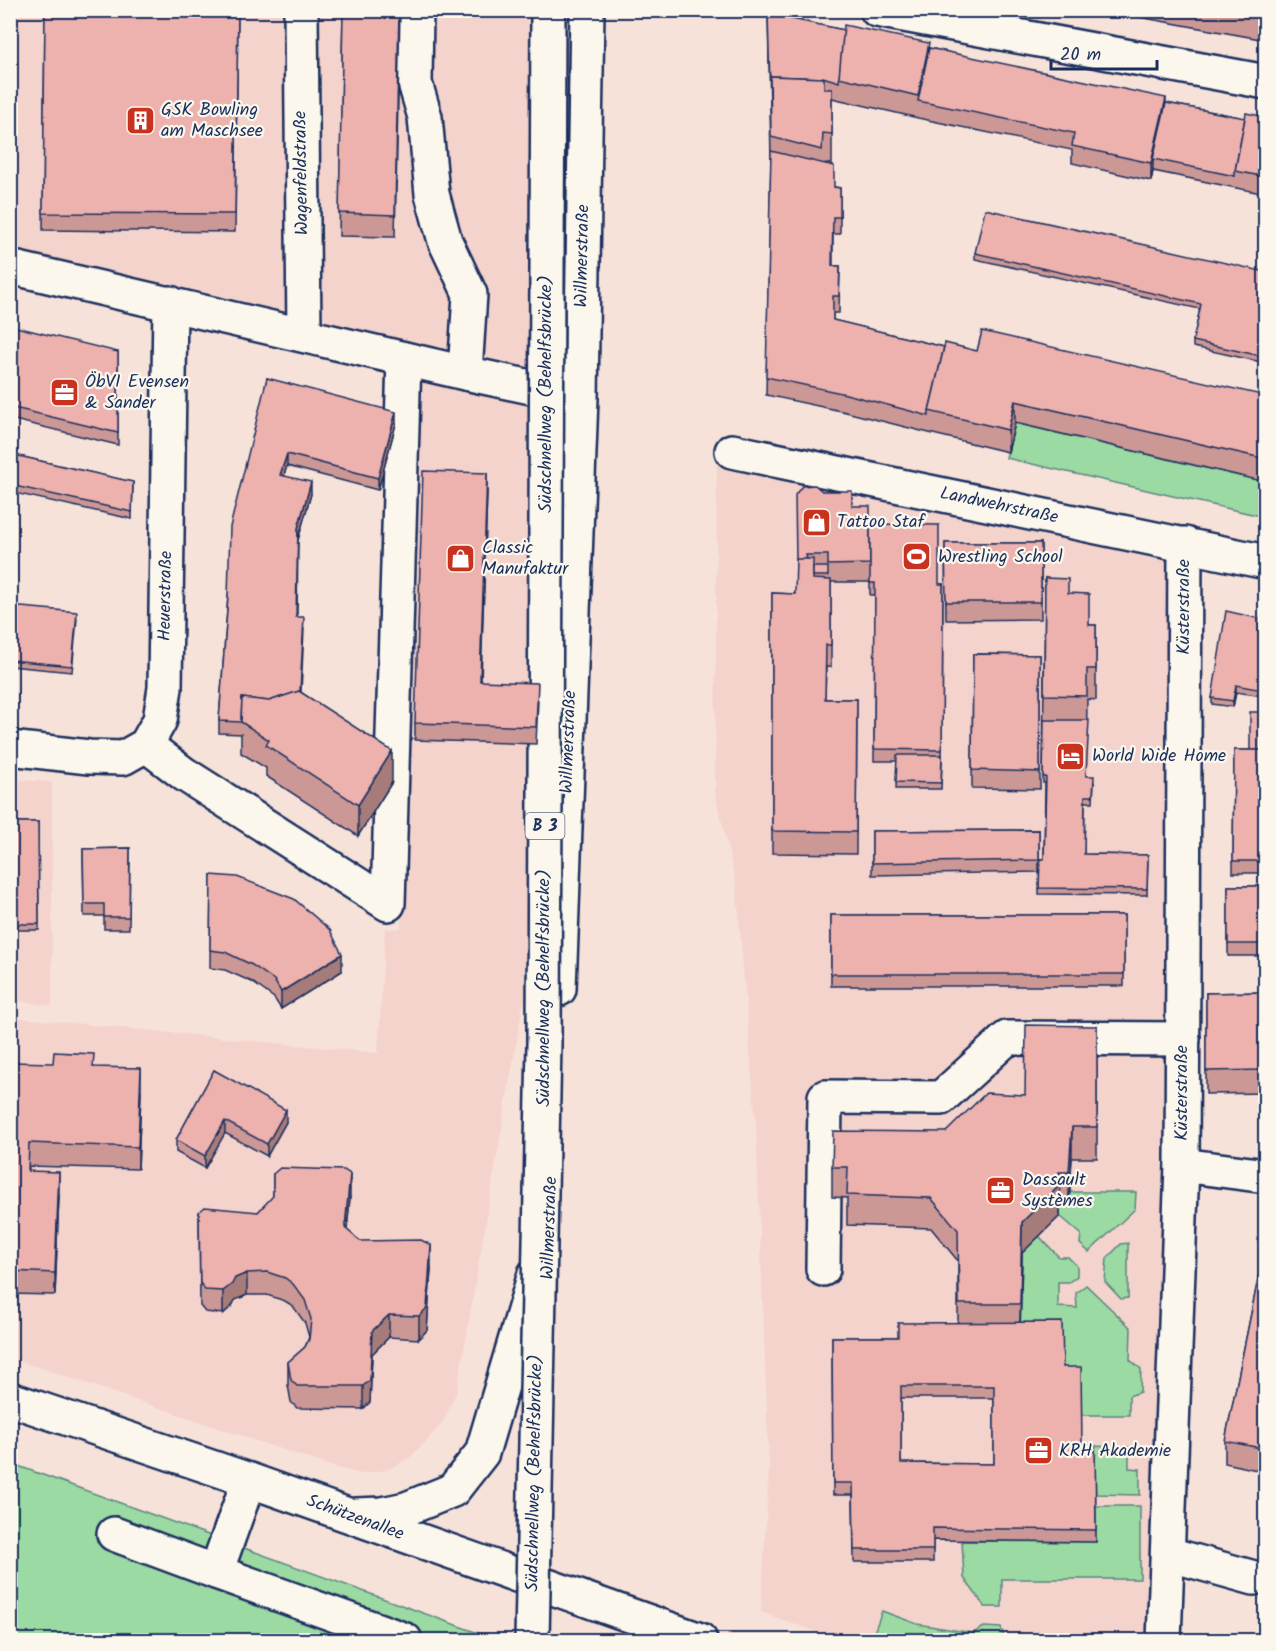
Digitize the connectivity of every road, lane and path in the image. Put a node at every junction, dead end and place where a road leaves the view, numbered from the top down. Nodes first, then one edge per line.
1 (301, 10) edge
2 (416, 10) edge
3 (548, 10) edge
4 (569, 10) edge
5 (587, 10) edge
6 (877, 10) edge
7 (1266, 82) edge
8 (10, 267) edge
9 (170, 303) junction
10 (304, 335) junction
11 (404, 359) junction
12 (465, 373) junction
13 (581, 398) junction
14 (732, 451) dead end
15 (1185, 544) junction
16 (1266, 562) edge
17 (146, 745) junction
18 (10, 748) edge
19 (1183, 1040) junction
20 (1182, 1165) junction
21 (1266, 1176) edge
22 (550, 1221) junction
23 (823, 1269) dead end
24 (10, 1399) edge
25 (249, 1480) junction
26 (345, 1515) junction
27 (114, 1534) dead end
28 (1168, 1554) junction
29 (216, 1572) junction
30 (1254, 1578) dead end
31 (536, 1582) junction
32 (405, 1641) edge
33 (532, 1641) edge
34 (553, 1641) edge
35 (700, 1641) edge
36 (1164, 1641) edge

1 - 10 main road, Wagenfeldstraße
2 - 12 main road
3 - 33 main road, Südschnellweg (Behelfsbrücke) / B 3, bridge
4 - 34 main road, Südschnellweg (Behelfsbrücke) / B 3
5 - 13 main road, Willmerstraße
6 - 7 main road
8 - 9 main road
9 - 10 main road
9 - 17 main road, Heuerstraße
10 - 11 main road
11 - 12 main road
11 - 17 main road
12 - 13 main road
13 - 22 main road, Willmerstraße
14 - 15 main road, Landwehrstraße
15 - 16 main road, Landwehrstraße
15 - 19 main road, Küsterstraße
17 - 18 main road
19 - 20 main road, Küsterstraße
19 - 23 main road
20 - 21 main road
20 - 28 main road, Küsterstraße
22 - 26 main road
22 - 31 main road, Willmerstraße
24 - 25 main road, Schützenallee
25 - 26 main road, Schützenallee
25 - 29 main road
26 - 31 main road, Schützenallee
27 - 29 main road
28 - 30 main road
28 - 36 main road, Küsterstraße
29 - 32 main road
31 - 35 main road, Schützenallee

